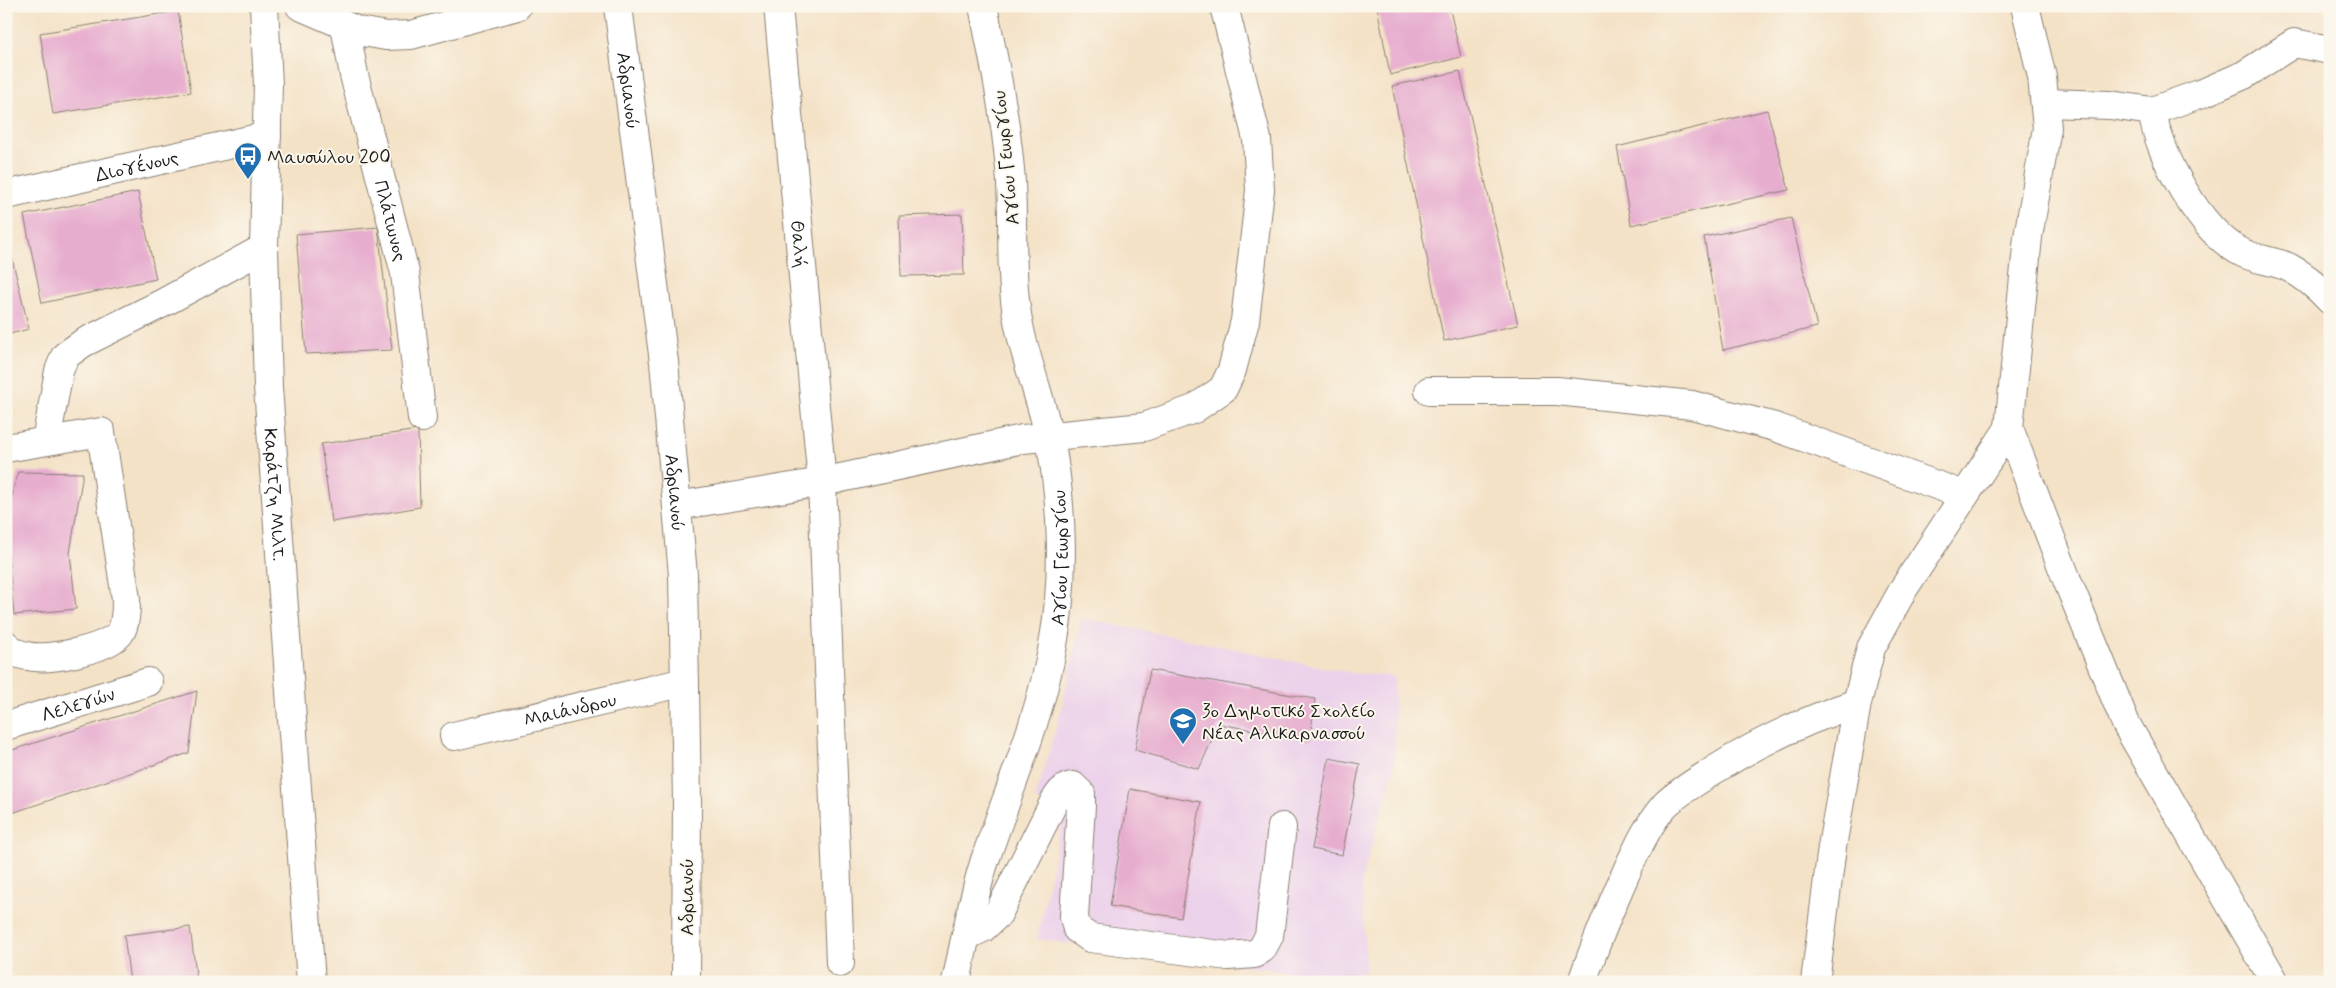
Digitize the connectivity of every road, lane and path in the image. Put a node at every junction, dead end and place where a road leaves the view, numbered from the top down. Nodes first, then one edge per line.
1 (264, 6) edge
2 (300, 6) edge
3 (518, 6) edge
4 (618, 6) edge
5 (778, 6) edge
6 (983, 6) edge
7 (1224, 6) edge
8 (2024, 6) edge
9 (345, 26) junction
10 (2330, 50) edge
11 (2045, 104) junction
12 (2152, 111) junction
13 (267, 136) junction
14 (6, 195) edge
15 (264, 248) junction
16 (2330, 300) edge
17 (1429, 391) dead end
18 (422, 418) dead end
19 (2009, 428) junction
20 (1049, 436) junction
21 (46, 441) junction
22 (6, 448) edge
23 (822, 482) junction
24 (1964, 495) junction
25 (677, 506) junction
26 (6, 646) edge
27 (148, 682) dead end
28 (685, 682) junction
29 (1857, 703) junction
30 (6, 726) edge
31 (454, 736) dead end
32 (1282, 827) dead end
33 (966, 936) junction
34 (840, 963) dead end
35 (311, 982) edge
36 (686, 982) edge
37 (956, 982) edge
38 (1582, 982) edge
39 (1814, 982) edge
40 (2275, 982) edge

1 - 13 street, Καράτζη Μιλτ.
2 - 9 street
3 - 9 street
4 - 25 street, Αδριανού
5 - 23 street, Θαλή
6 - 20 street, Αγίου Γεωργίου
7 - 20 street
8 - 11 street
9 - 18 street, Πλάτωνος
10 - 12 street
11 - 12 street
11 - 19 street
12 - 16 street
13 - 14 street, Διογένους
13 - 15 street, Καράτζη Μιλτ.
15 - 21 street
15 - 35 street, Καράτζη Μιλτ.
17 - 24 street
19 - 24 street
19 - 40 street
20 - 23 street
20 - 33 street, Αγίου Γεωργίου
21 - 22 street
21 - 26 street
23 - 25 street
23 - 34 street, Θαλή
24 - 29 street
25 - 28 street, Αδριανού
27 - 30 street, Λελεγών
28 - 31 street, Μαιάνδρου
28 - 36 street, Αδριανού
29 - 38 street
29 - 39 street
32 - 33 street
33 - 37 street, Αγίου Γεωργίου

